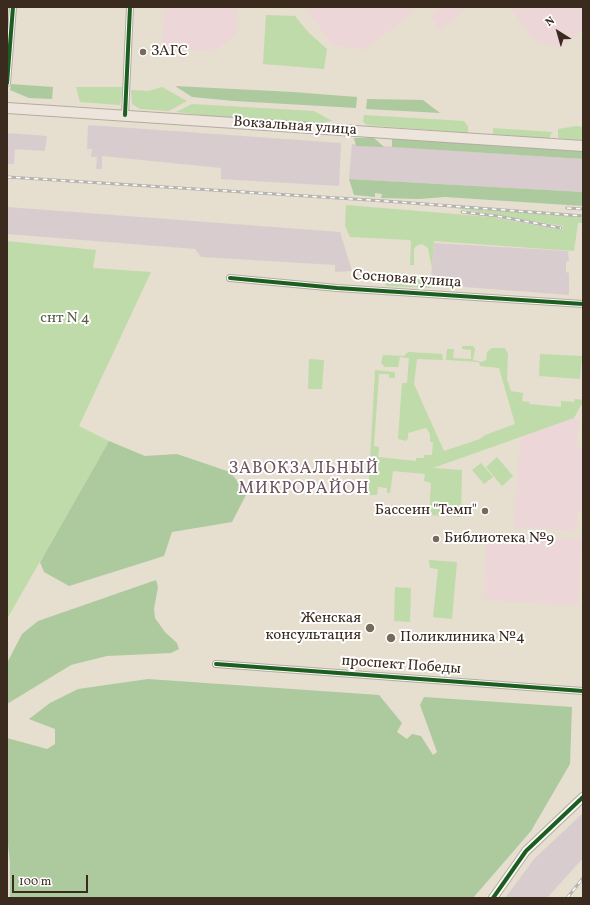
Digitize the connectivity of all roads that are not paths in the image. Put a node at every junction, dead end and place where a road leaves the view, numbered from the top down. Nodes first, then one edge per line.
1 (13, 7) edge
2 (130, 7) edge
3 (7, 83) edge
4 (7, 108) edge
5 (125, 115) junction
6 (583, 146) edge
7 (230, 278) dead end
8 (583, 304) edge
9 (216, 664) dead end
10 (583, 691) edge
11 (583, 797) edge
12 (493, 898) edge

1 - 3 street
2 - 5 street
4 - 5 main road, Вокзальная улица
5 - 6 main road, Вокзальная улица
7 - 8 street, Сосновая улица
9 - 10 street, проспект Победы
11 - 12 street

